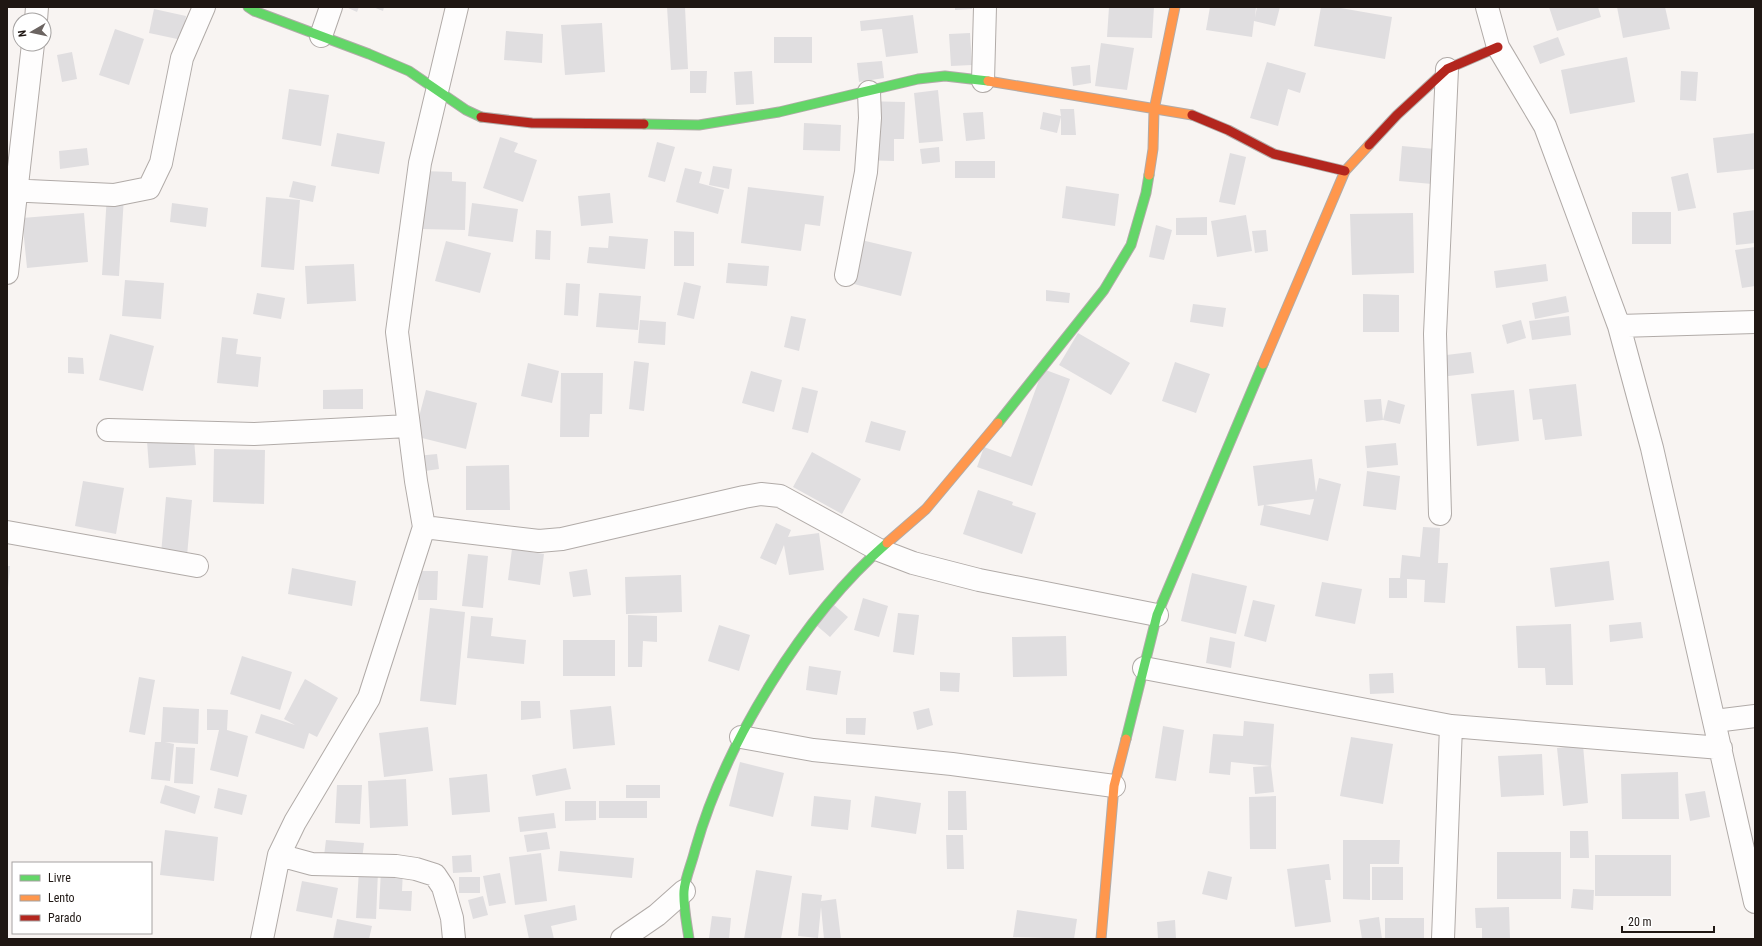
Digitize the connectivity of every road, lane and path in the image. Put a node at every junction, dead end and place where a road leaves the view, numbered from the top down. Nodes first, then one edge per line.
1 (204, 7) edge
2 (248, 7) edge
3 (331, 7) edge
4 (457, 7) edge
5 (985, 7) edge
6 (1175, 7) edge
7 (1487, 7) edge
8 (321, 36) junction
9 (1498, 47) junction
10 (32, 52) edge
11 (1447, 69) junction
12 (983, 81) junction
13 (437, 90) junction
14 (869, 92) junction
15 (1154, 110) junction
16 (1345, 171) junction
17 (11, 190) edge
18 (7, 273) edge
19 (846, 274) dead end
20 (1755, 322) edge
21 (1619, 326) junction
22 (408, 426) junction
23 (108, 430) dead end
24 (1440, 514) dead end
25 (424, 527) junction
26 (7, 532) edge
27 (879, 550) junction
28 (197, 566) dead end
29 (1157, 615) junction
30 (1144, 668) junction
31 (1755, 716) edge
32 (1715, 721) junction
33 (1452, 726) junction
34 (741, 737) junction
35 (1720, 748) junction
36 (1114, 786) junction
37 (279, 855) junction
38 (684, 891) junction
39 (1755, 902) edge
40 (262, 939) edge
41 (454, 939) edge
42 (622, 939) edge
43 (689, 939) edge
44 (1101, 939) edge
45 (1443, 939) edge

1 - 17 street
2 - 8 street
3 - 8 street
4 - 13 street
5 - 12 street
6 - 15 street
7 - 9 street
8 - 13 street
9 - 11 street
9 - 21 street
10 - 17 street
11 - 16 street
11 - 24 street
12 - 14 street
12 - 15 street
13 - 14 street
13 - 22 street
14 - 19 street
15 - 16 street
15 - 27 street
16 - 29 street
17 - 18 street
20 - 21 street
21 - 32 street
22 - 23 street
22 - 25 street
25 - 27 street
25 - 37 street
26 - 28 street
27 - 29 street
27 - 34 street
29 - 30 street
30 - 33 street
30 - 36 street
31 - 32 street
32 - 35 street
33 - 35 street
33 - 45 street
34 - 36 street
34 - 38 street
35 - 39 street
36 - 44 street
37 - 40 street
37 - 41 street
38 - 42 street
38 - 43 street

